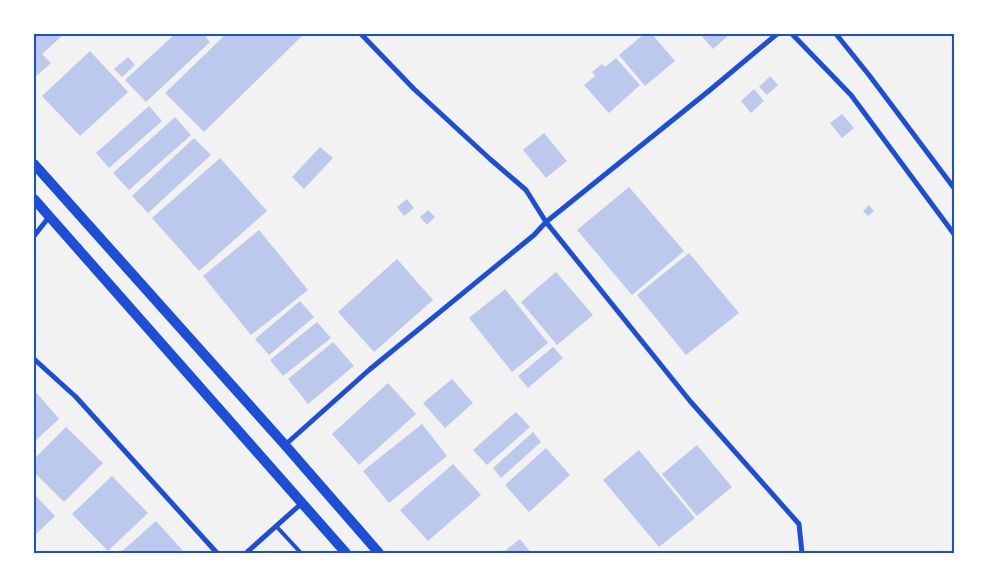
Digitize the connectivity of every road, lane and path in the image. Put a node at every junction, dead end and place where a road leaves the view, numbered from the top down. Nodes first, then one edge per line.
1 (361, 34) edge
2 (777, 34) edge
3 (792, 34) edge
4 (836, 34) edge
5 (34, 164) edge
6 (954, 188) edge
7 (34, 199) edge
8 (50, 217) junction
9 (546, 222) junction
10 (954, 234) edge
11 (34, 236) edge
12 (34, 358) edge
13 (285, 445) junction
14 (302, 503) junction
15 (276, 526) junction
16 (217, 553) edge
17 (246, 553) edge
18 (301, 553) edge
19 (346, 553) edge
20 (379, 553) edge
21 (802, 553) edge

1 - 9 street
2 - 9 street
3 - 10 street
4 - 6 street
5 - 13 main road
7 - 8 main road
8 - 11 street
8 - 14 main road
9 - 13 street
9 - 21 street
12 - 16 street
13 - 20 main road
14 - 15 street
14 - 19 main road
15 - 17 street
15 - 18 lane

